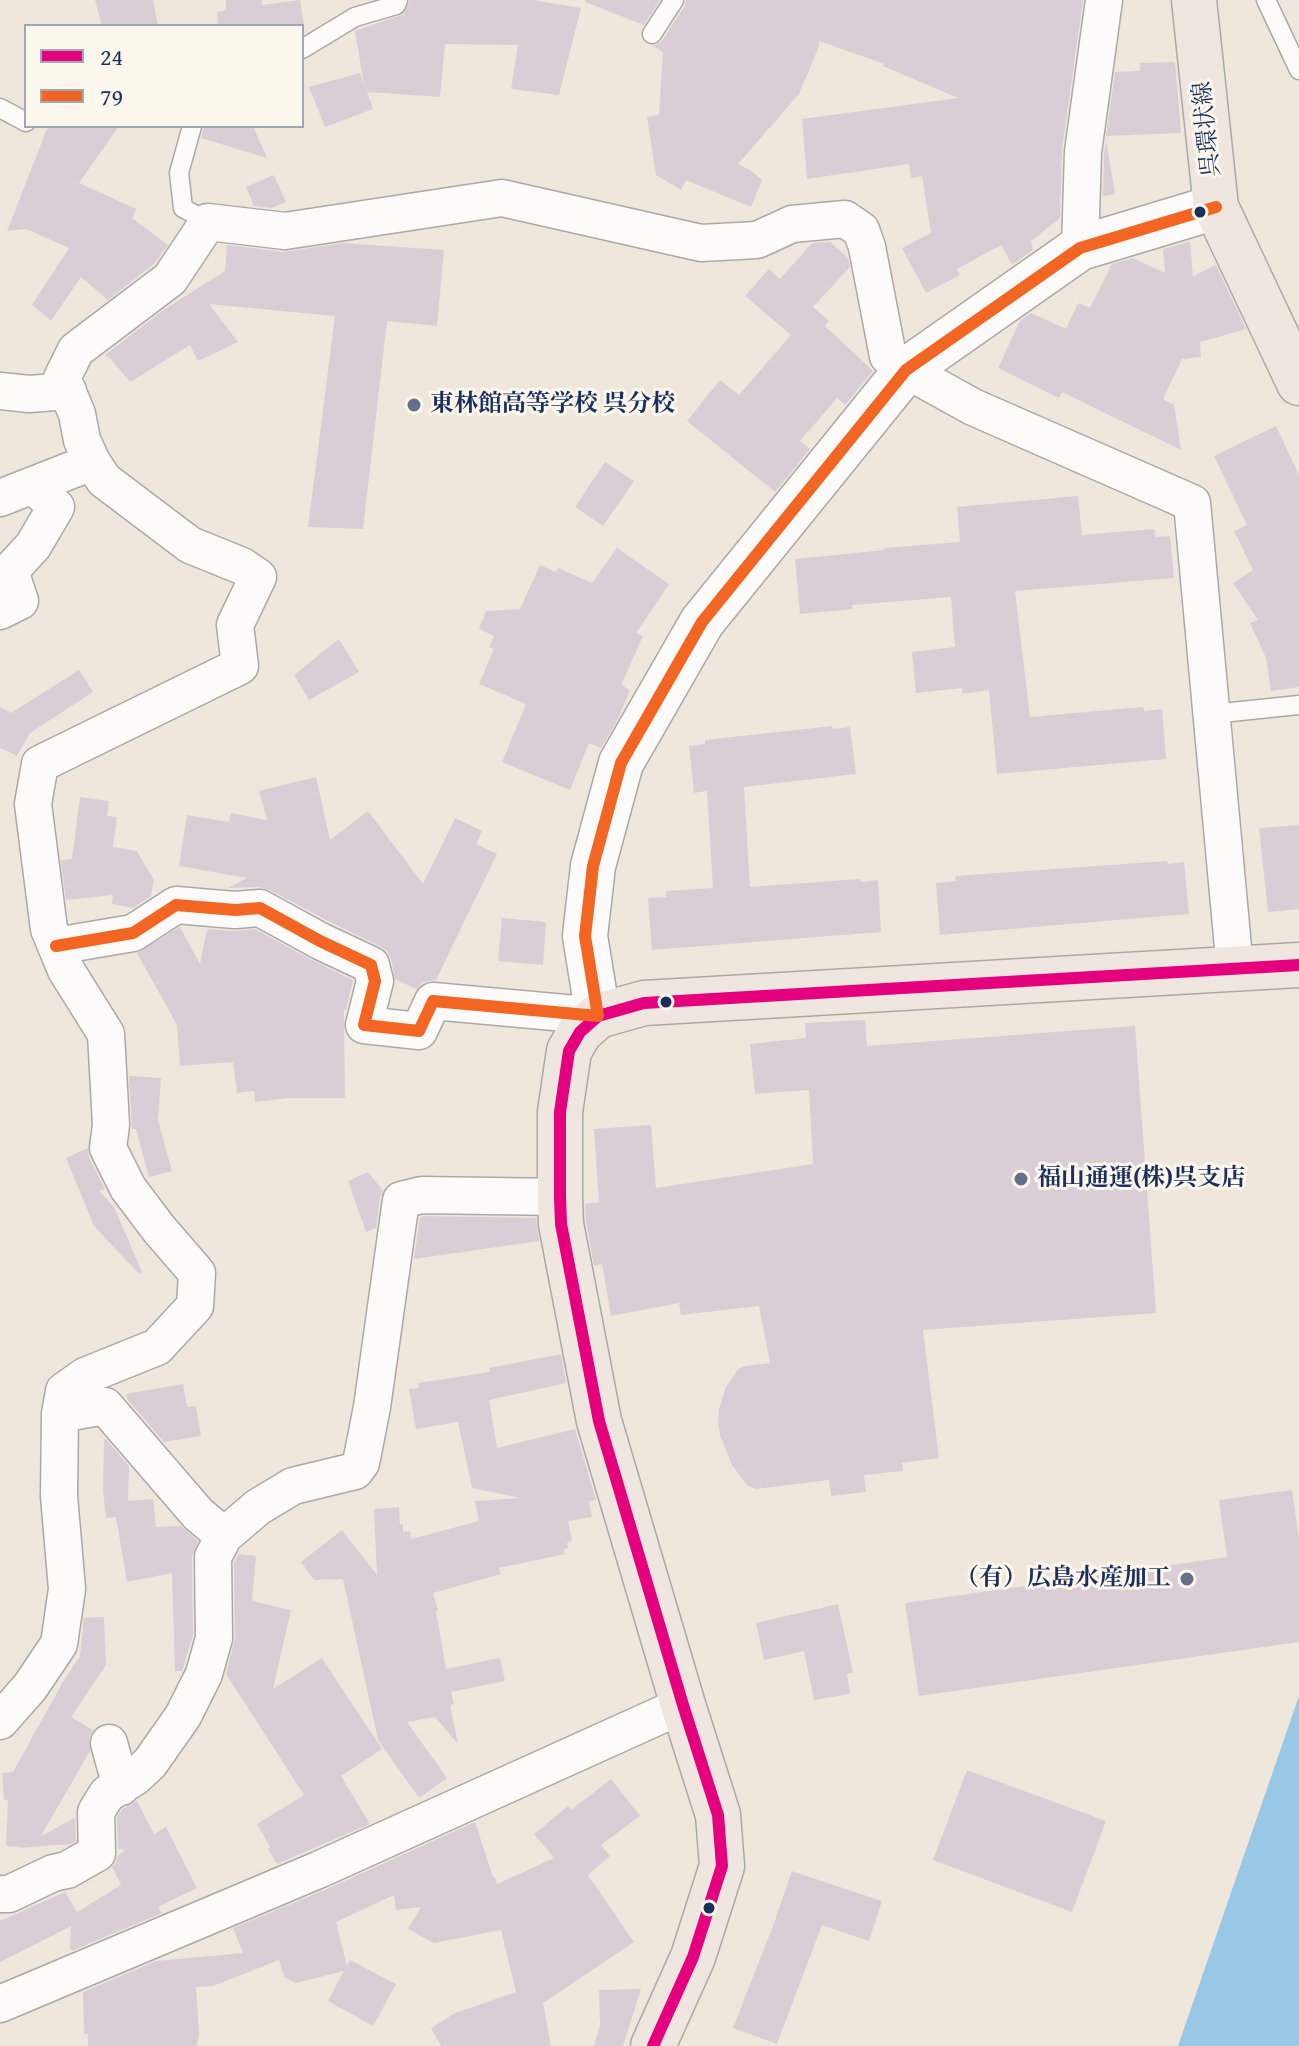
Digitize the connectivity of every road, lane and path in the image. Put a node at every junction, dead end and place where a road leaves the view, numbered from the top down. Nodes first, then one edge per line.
1 (398, 0) edge
2 (674, 0) edge
3 (1104, 0) edge
4 (1194, 0) edge
5 (1266, 0) edge
6 (652, 34) dead end
7 (304, 48) edge
8 (1299, 70) edge
9 (0, 108) edge
10 (24, 121) edge
11 (191, 128) edge
12 (1216, 207) junction
13 (208, 222) junction
14 (1080, 248) junction
15 (906, 370) junction
16 (1299, 383) edge
17 (0, 391) edge
18 (68, 391) junction
19 (92, 462) junction
20 (33, 485) junction
21 (0, 498) edge
22 (0, 611) edge
23 (1299, 705) edge
24 (1212, 714) junction
25 (56, 946) junction
26 (1299, 965) edge
27 (1235, 969) junction
28 (598, 1016) junction
29 (560, 1197) junction
30 (60, 1414) junction
31 (224, 1536) junction
32 (683, 1705) junction
33 (0, 1721) edge
34 (109, 1743) dead end
35 (121, 1787) junction
36 (0, 1894) edge
37 (0, 2004) edge
38 (653, 2046) edge

1 - 7 lane
2 - 6 lane
3 - 14 street
4 - 12 main road, 呉環状線
5 - 8 lane
9 - 10 lane
11 - 13 lane
12 - 14 street
12 - 16 main road, 呉環状線
13 - 15 street
13 - 18 street
14 - 15 street
15 - 24 street
15 - 28 street
17 - 18 street
18 - 19 street
19 - 20 street
19 - 25 street
20 - 21 street
20 - 22 street
23 - 24 lane
24 - 27 street
25 - 28 street
25 - 30 street
26 - 27 main road
27 - 28 main road
28 - 29 main road
29 - 31 street
29 - 32 main road
30 - 31 street
30 - 33 street
31 - 35 street
32 - 37 street
32 - 38 main road
34 - 35 street
35 - 36 street

